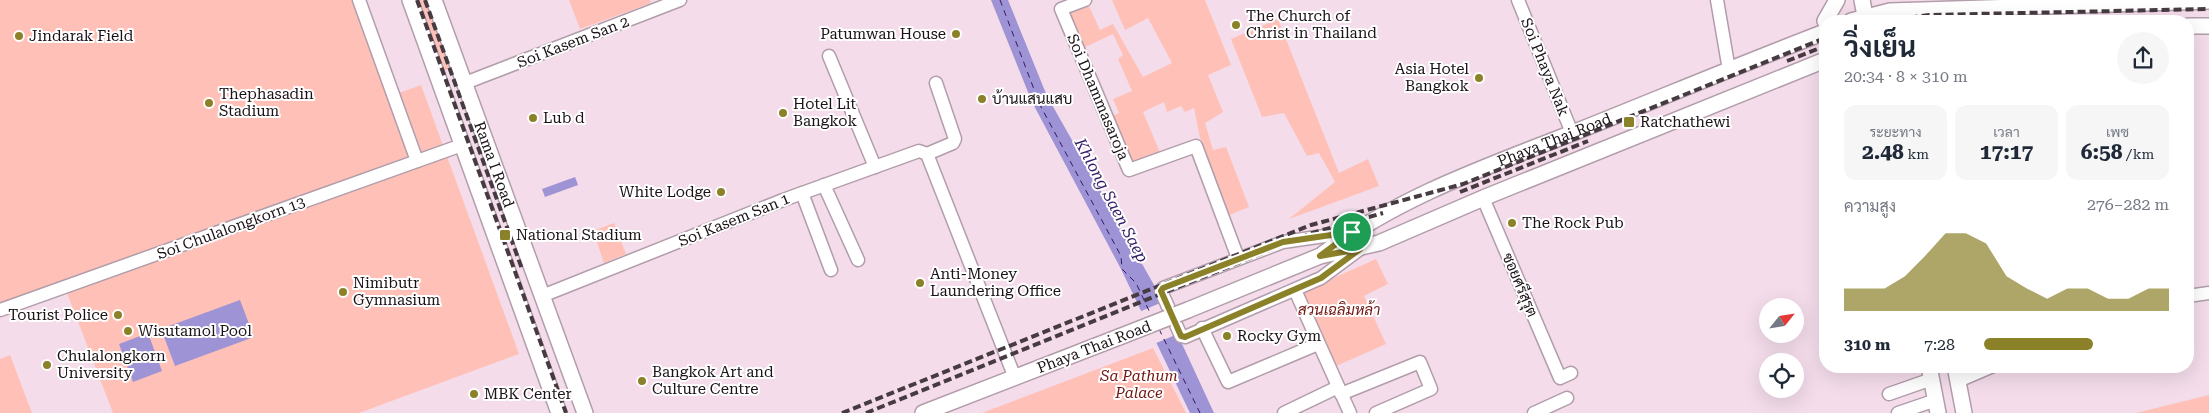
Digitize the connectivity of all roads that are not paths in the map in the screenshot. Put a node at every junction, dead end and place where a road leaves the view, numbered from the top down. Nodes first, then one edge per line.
1 (359, 0) edge
2 (410, 0) edge
3 (434, 0) edge
4 (680, 0) edge
5 (1085, 0) edge
6 (1518, 0) edge
7 (1719, 0) edge
8 (1837, 0) edge
9 (1862, 0) edge
10 (2173, 1) edge
11 (2209, 1) edge
12 (2103, 2) edge
13 (1928, 4) edge
14 (1890, 11) edge
15 (1829, 15) edge
16 (1861, 15) edge
17 (1877, 15) edge
18 (2194, 26) edge
19 (2209, 26) edge
20 (1819, 29) edge
21 (829, 56) dead end
22 (1819, 62) edge
23 (1729, 70) junction
24 (465, 83) junction
25 (936, 83) dead end
26 (1572, 133) junction
27 (462, 145) junction
28 (927, 154) junction
29 (417, 162) junction
30 (874, 167) junction
31 (824, 185) junction
32 (802, 193) junction
33 (1483, 198) junction
34 (1352, 232) junction
35 (1360, 249) junction
36 (1320, 256) junction
37 (1238, 258) junction
38 (858, 260) dead end
39 (831, 270) dead end
40 (1295, 290) junction
41 (2209, 292) edge
42 (2194, 295) edge
43 (542, 296) junction
44 (0, 310) edge
45 (1202, 328) junction
46 (1318, 344) junction
47 (1571, 372) dead end
48 (1929, 373) edge
49 (1931, 373) edge
50 (1956, 374) edge
51 (1015, 378) junction
52 (1340, 391) junction
53 (1889, 394) dead end
54 (1567, 398) dead end
55 (1937, 406) edge
56 (559, 413) edge
57 (585, 413) edge
58 (924, 413) edge
59 (1284, 413) edge
60 (1350, 413) edge
61 (1376, 413) edge
62 (1534, 413) edge
63 (1898, 413) edge
64 (1964, 413) edge

1 - 29 street
2 - 27 main road, Rama I Road
3 - 24 main road, Rama I Road
4 - 24 street, Soi Kasem San 2
5 - 37 street, Soi Dhammasaroja
6 - 26 street, Soi Phaya Nak
7 - 23 street
8 - 15 main road
9 - 16 main road
10 - 11 main road
10 - 12 main road
12 - 13 main road
13 - 14 main road
14 - 17 main road
18 - 19 main road
20 - 23 main road, Phaya Thai Road
21 - 30 street
22 - 33 main road, Phaya Thai Road
23 - 26 main road, Phaya Thai Road
24 - 43 main road, Rama I Road
25 - 28 street, Soi Kasem San 1
26 - 34 main road, Phaya Thai Road
27 - 29 street, Soi Chulalongkorn 13
27 - 56 main road, Rama I Road
28 - 30 street, Soi Kasem San 1
28 - 51 street
29 - 44 street, Soi Chulalongkorn 13
30 - 31 street, Soi Kasem San 1
31 - 32 street, Soi Kasem San 1
31 - 38 street
32 - 39 street
32 - 43 street, Soi Kasem San 1
33 - 35 main road, Phaya Thai Road
33 - 47 street, ซอยศรีสุรุต
34 - 36 main road, Phaya Thai Road
34 - 37 street
35 - 36 main road, Phaya Thai Road
35 - 40 street
36 - 51 main road, Phaya Thai Road, bridge
37 - 45 street
40 - 45 street
40 - 46 street
41 - 42 street
43 - 57 main road, Rama I Road
45 - 46 street
46 - 52 street
48 - 53 street
49 - 55 main road
50 - 64 main road
51 - 58 main road, Phaya Thai Road
52 - 59 street
52 - 60 street
52 - 61 street
54 - 62 street
55 - 63 street

